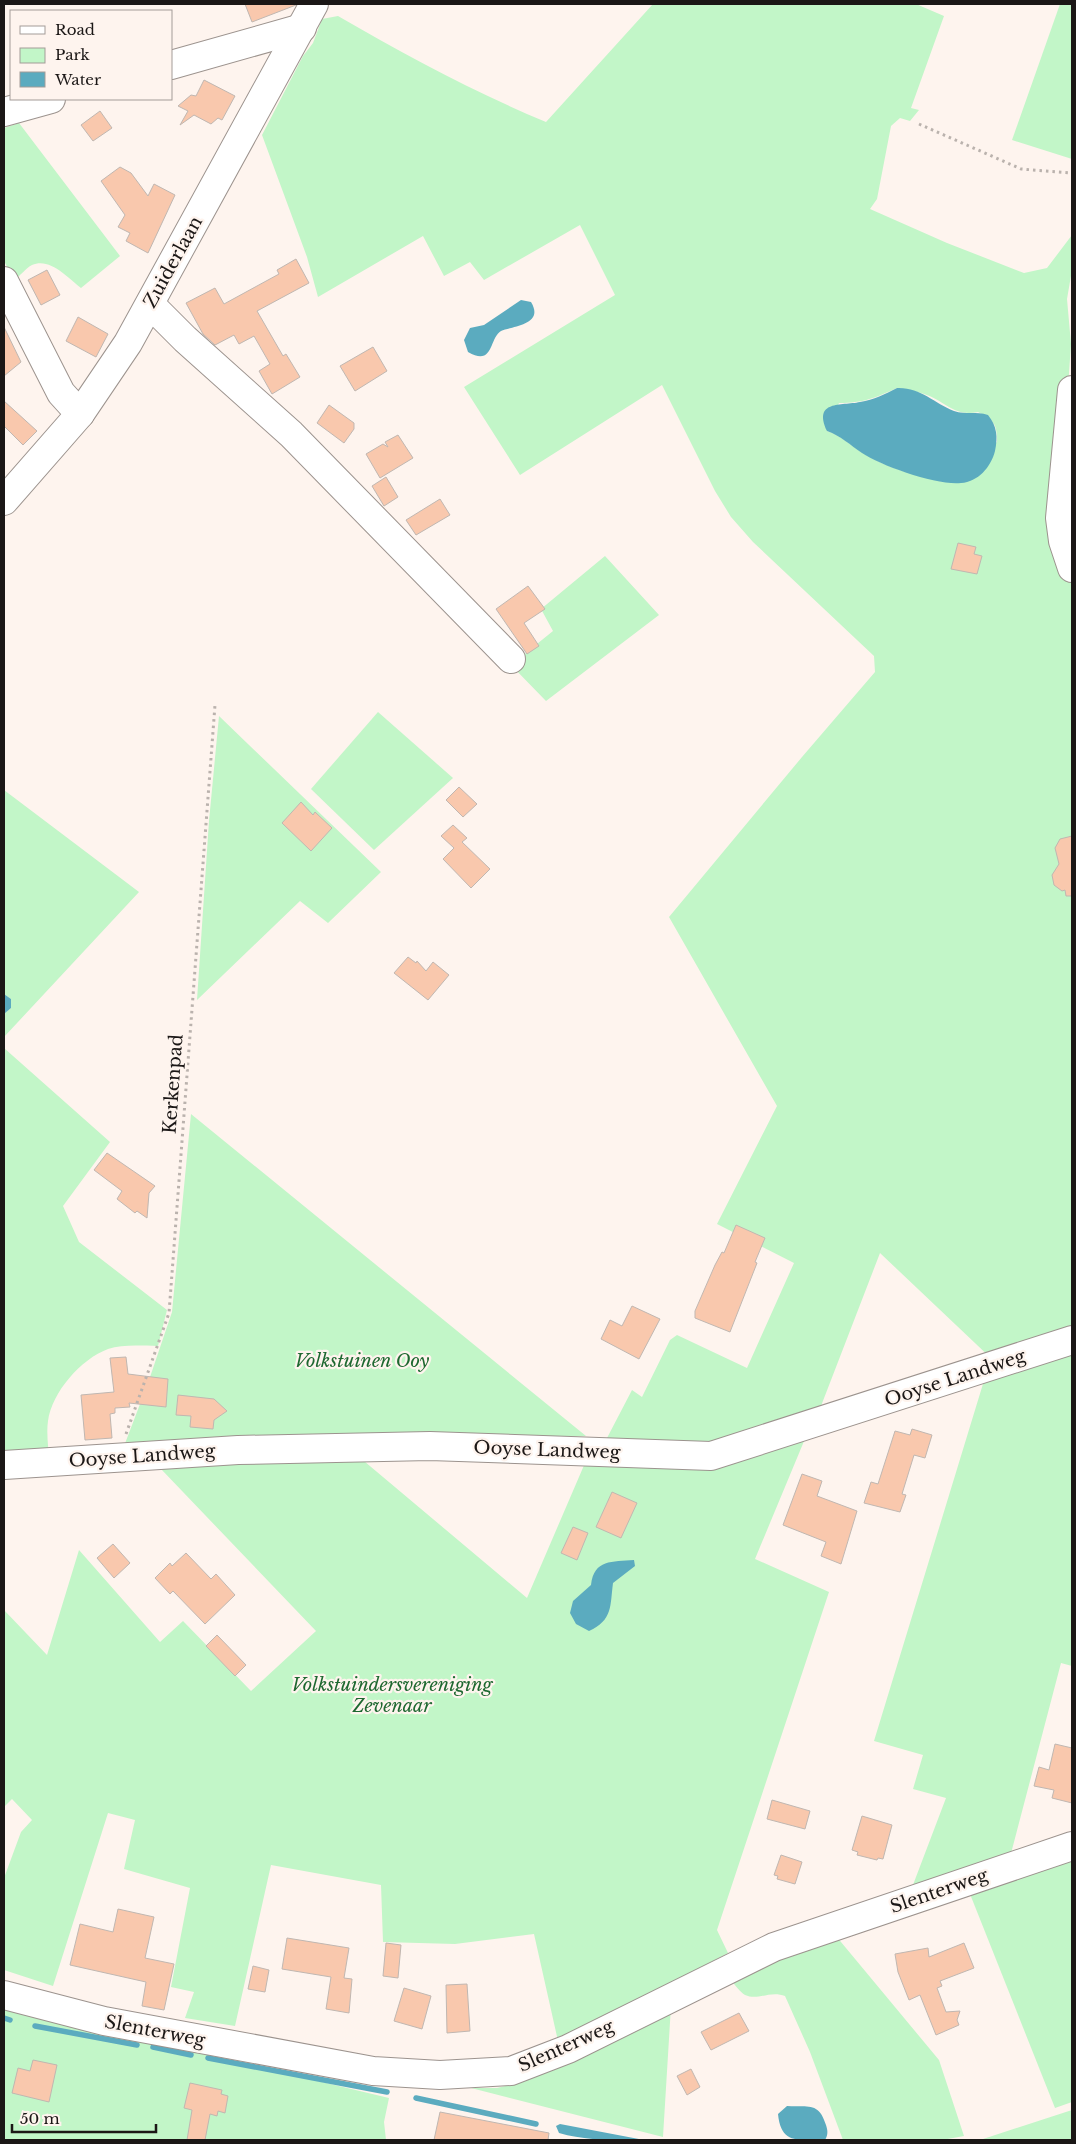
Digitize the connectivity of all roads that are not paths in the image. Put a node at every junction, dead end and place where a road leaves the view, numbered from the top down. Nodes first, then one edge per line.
1 (314, 4) edge
2 (302, 28) junction
3 (172, 65) edge
4 (47, 100) edge
5 (4, 112) edge
6 (4, 283) edge
7 (150, 304) junction
8 (1072, 390) edge
9 (80, 414) junction
10 (4, 501) edge
11 (1072, 568) edge
12 (511, 659) dead end
13 (1072, 1340) edge
14 (4, 1465) edge
15 (1072, 1846) edge
16 (4, 1995) edge

1 - 2 street, Zuiderlaan
2 - 3 street
2 - 7 street, Zuiderlaan
4 - 5 street
6 - 9 street
7 - 9 street, Zuiderlaan
7 - 12 street
8 - 11 street
9 - 10 street, Zuiderlaan
13 - 14 street, Ooyse Landweg
15 - 16 street, Slenterweg

